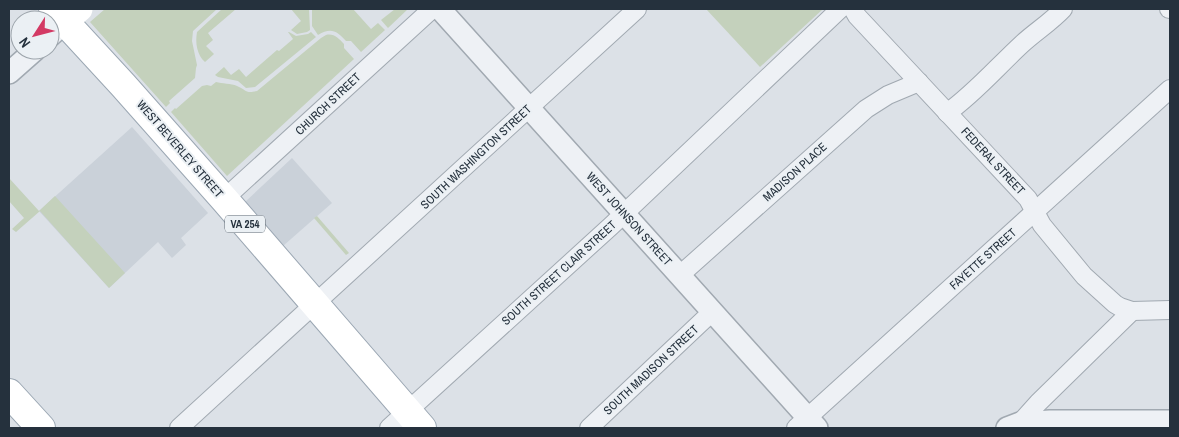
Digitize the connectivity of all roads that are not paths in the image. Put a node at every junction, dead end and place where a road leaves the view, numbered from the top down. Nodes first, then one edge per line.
1 (432, 9) edge
2 (440, 9) edge
3 (637, 9) edge
4 (840, 9) edge
5 (852, 9) edge
6 (1063, 9) edge
7 (62, 19) edge
8 (23, 60) edge
9 (9, 73) edge
10 (918, 82) junction
11 (1170, 89) edge
12 (530, 108) junction
13 (947, 112) junction
14 (224, 200) junction
15 (1035, 212) junction
16 (624, 214) junction
17 (680, 275) junction
18 (315, 305) junction
19 (1170, 310) edge
20 (1132, 311) junction
21 (712, 312) junction
22 (10, 396) edge
23 (1170, 421) edge
24 (406, 423) edge
25 (807, 425) edge
26 (1014, 426) edge
27 (41, 428) edge
28 (179, 428) edge
29 (589, 428) edge

1 - 14 street, CHURCH STREET
2 - 12 street, WEST JOHNSON STREET
3 - 12 street, SOUTH WASHINGTON STREET
4 - 16 street, SOUTH STREET CLAIR STREET
5 - 10 street, FEDERAL STREET
6 - 13 street
7 - 14 main road, WEST BEVERLEY STREET / VA 254
8 - 9 street
10 - 13 street, FEDERAL STREET
10 - 17 street, MADISON PLACE
11 - 15 street, FAYETTE STREET
12 - 16 street, WEST JOHNSON STREET
12 - 18 street, SOUTH WASHINGTON STREET
13 - 15 street, FEDERAL STREET
14 - 18 main road, WEST BEVERLEY STREET / VA 254
15 - 20 street, FEDERAL STREET
15 - 25 street, FAYETTE STREET
16 - 17 street, WEST JOHNSON STREET
16 - 24 street, SOUTH STREET CLAIR STREET
17 - 21 street, WEST JOHNSON STREET
18 - 24 main road, WEST BEVERLEY STREET / VA 254
18 - 28 street, SOUTH WASHINGTON STREET
19 - 20 street
20 - 26 street
21 - 25 street, WEST JOHNSON STREET
21 - 29 street, SOUTH MADISON STREET
22 - 27 main road
23 - 26 street

